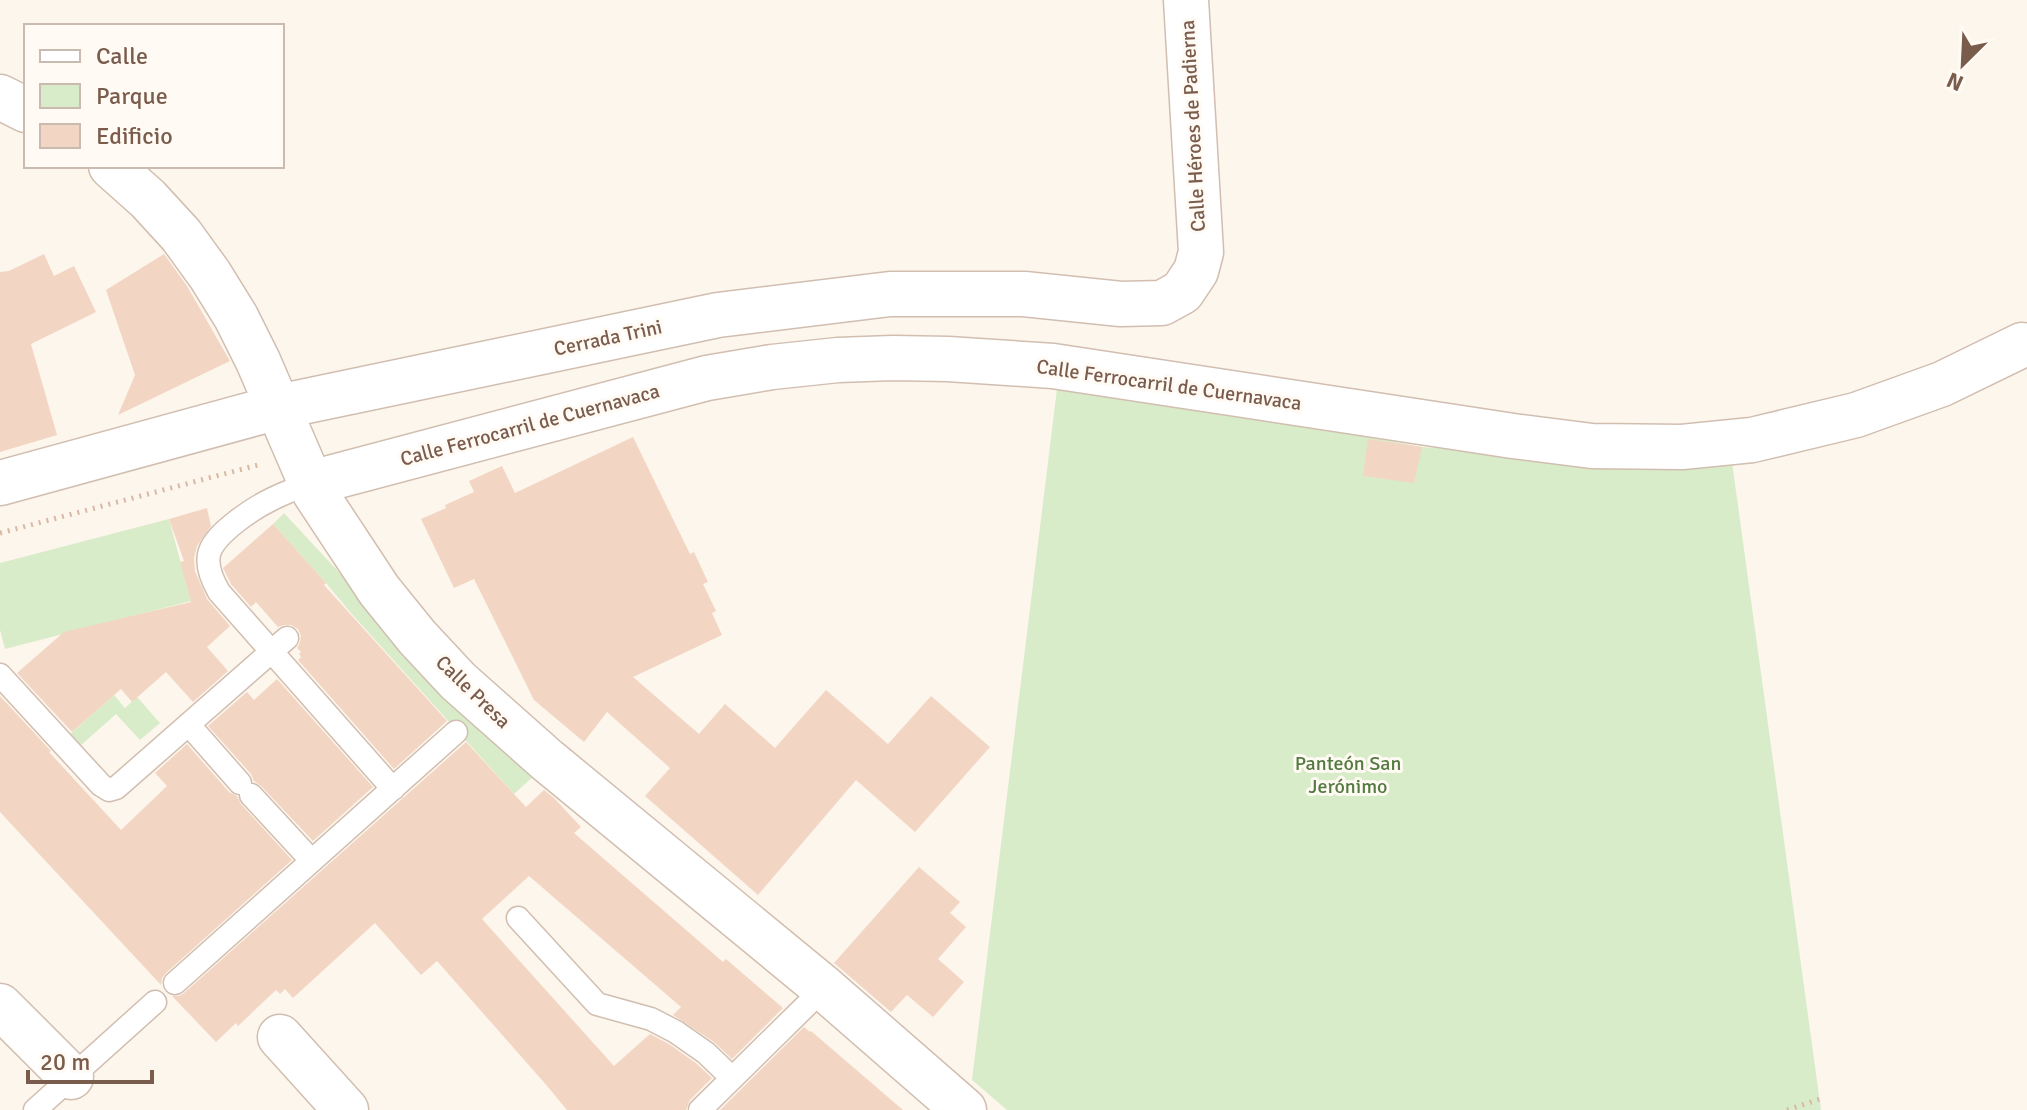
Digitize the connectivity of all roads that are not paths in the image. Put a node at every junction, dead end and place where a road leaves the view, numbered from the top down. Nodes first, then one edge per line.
1 (1186, 0) edge
2 (0, 97) edge
3 (24, 109) edge
4 (113, 168) edge
5 (1201, 252) joint
6 (2022, 345) dead end
7 (278, 407) junction
8 (0, 483) edge
9 (311, 483) junction
10 (279, 645) junction
11 (0, 675) edge
12 (189, 725) junction
13 (456, 732) dead end
14 (393, 789) junction
15 (311, 860) junction
16 (518, 918) dead end
17 (175, 983) dead end
18 (824, 988) junction
19 (155, 1002) dead end
20 (0, 1006) edge
21 (280, 1037) dead end
22 (71, 1077) junction
23 (732, 1078) junction
24 (35, 1110) edge
25 (346, 1110) edge
26 (700, 1110) edge
27 (964, 1110) edge

1 - 5 street, Calle Héroes de Padierna
2 - 3 street
4 - 7 street, Calle Presa
5 - 7 street, Cerrada Trini
6 - 9 street, Calle Ferrocarril de Cuernavaca
7 - 8 street, Cerrada Trini
7 - 9 street, Calle Presa
9 - 10 lane
9 - 18 street, Calle Presa
10 - 12 lane
10 - 14 lane
11 - 12 lane
12 - 15 lane
13 - 14 lane
14 - 15 lane
15 - 17 lane
16 - 23 lane
18 - 23 lane
18 - 27 street, Calle Presa
19 - 22 lane
20 - 22 street
21 - 25 street
22 - 24 lane
23 - 26 lane

